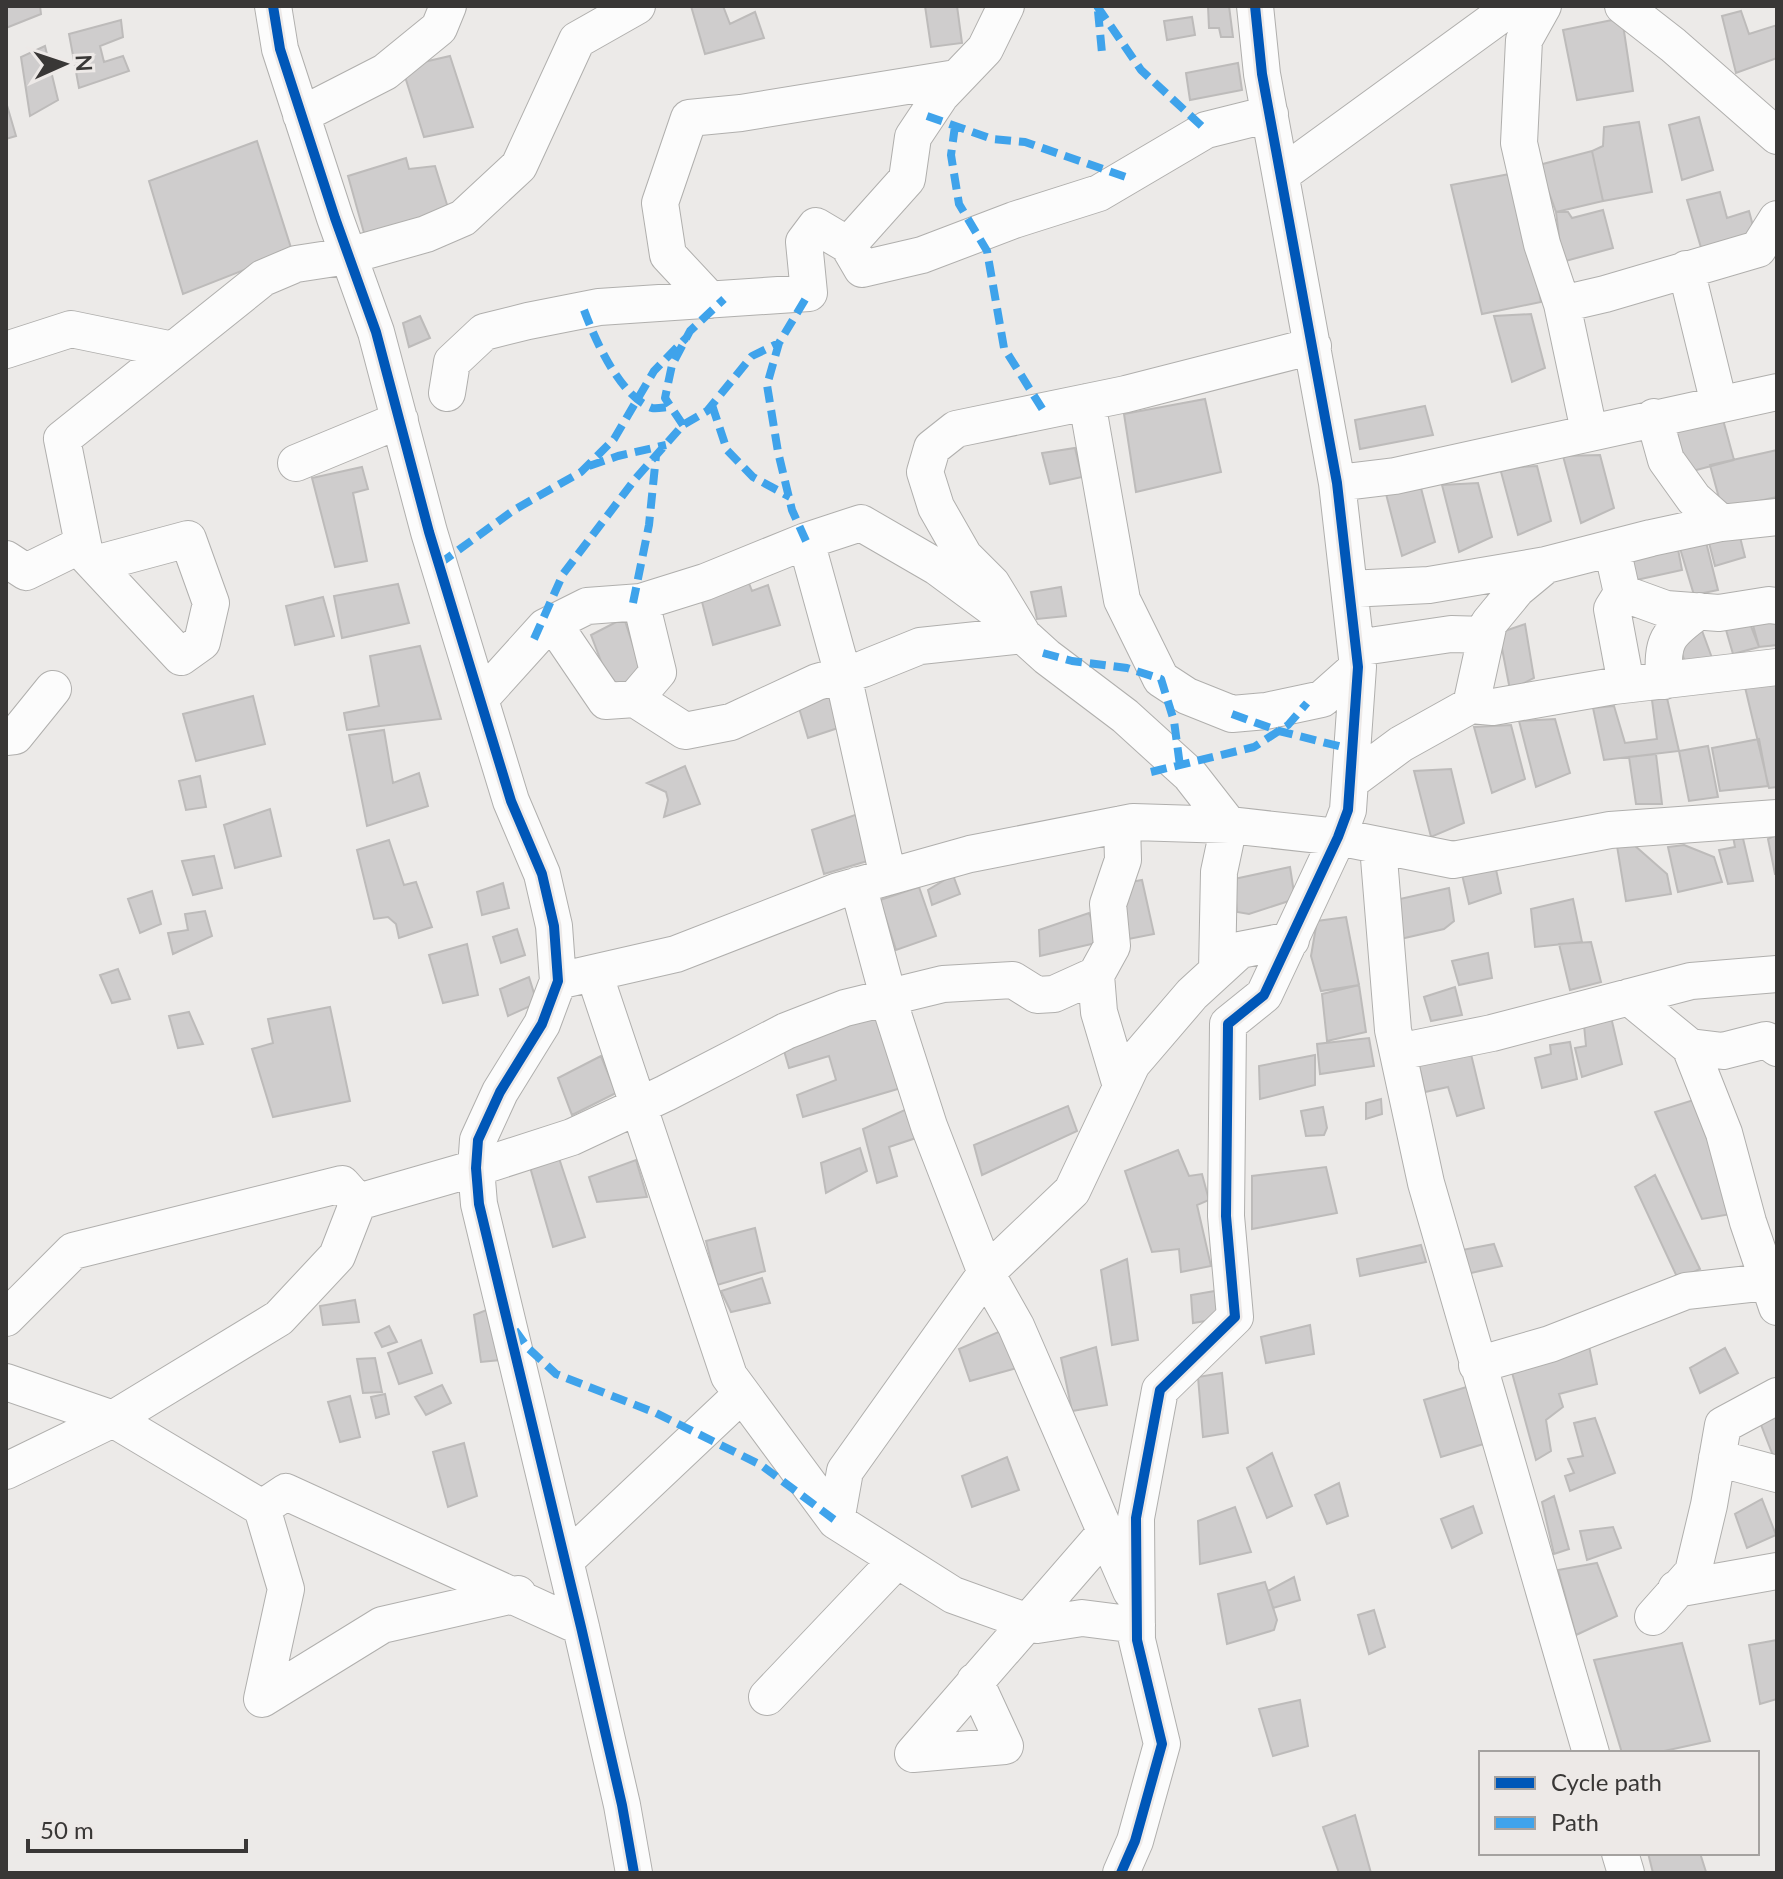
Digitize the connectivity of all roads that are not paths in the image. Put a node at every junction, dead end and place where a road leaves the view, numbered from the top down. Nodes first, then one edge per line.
1 (273, 6) edge
2 (448, 6) edge
3 (637, 6) edge
4 (1006, 6) edge
5 (1255, 6) edge
6 (1513, 6) edge
7 (1543, 6) edge
8 (1623, 6) edge
9 (956, 78) junction
10 (1270, 114) junction
11 (301, 115) junction
12 (1777, 136) edge
13 (1282, 174) junction
14 (1777, 219) edge
15 (848, 245) junction
16 (348, 256) junction
17 (1686, 269) junction
18 (710, 300) junction
19 (1562, 304) junction
20 (1313, 346) junction
21 (6, 350) edge
22 (173, 350) junction
23 (1777, 392) edge
24 (447, 393) dead end
25 (1087, 402) junction
26 (1719, 404) junction
27 (1654, 417) junction
28 (400, 420) junction
29 (1589, 431) junction
30 (296, 463) dead end
31 (1337, 483) junction
32 (1777, 517) edge
33 (1721, 523) junction
34 (806, 541) junction
35 (1612, 548) junction
36 (1546, 565) junction
37 (13, 571) edge
38 (1349, 589) junction
39 (1622, 593) junction
40 (641, 602) junction
41 (1774, 602) edge
42 (1699, 611) junction
43 (553, 623) junction
44 (1023, 635) junction
45 (1486, 635) junction
46 (1357, 658) junction
47 (1777, 667) edge
48 (843, 675) junction
49 (1664, 681) junction
50 (1626, 684) junction
51 (53, 689) dead end
52 (480, 699) junction
53 (635, 699) junction
54 (1471, 705) junction
55 (6, 737) edge
56 (1351, 781) junction
57 (1777, 818) edge
58 (1122, 824) junction
59 (1229, 825) junction
60 (1338, 837) junction
61 (1378, 846) junction
62 (873, 881) junction
63 (1291, 940) junction
64 (1217, 971) junction
65 (594, 973) junction
66 (1777, 974) edge
67 (1096, 975) junction
68 (558, 981) junction
69 (1629, 997) junction
70 (888, 999) junction
71 (1690, 1047) junction
72 (1777, 1048) edge
73 (1398, 1052) junction
74 (1121, 1086) junction
75 (639, 1105) junction
76 (476, 1168) junction
77 (358, 1202) junction
78 (986, 1273) junction
79 (1772, 1295) edge
80 (6, 1318) edge
81 (1477, 1365) junction
82 (6, 1382) edge
83 (742, 1394) junction
84 (1777, 1396) edge
85 (113, 1419) junction
86 (1717, 1458) junction
87 (6, 1471) edge
88 (1777, 1474) edge
89 (262, 1508) junction
90 (836, 1521) junction
91 (1105, 1533) junction
92 (897, 1560) junction
93 (567, 1570) junction
94 (1777, 1571) edge
95 (1676, 1589) junction
96 (512, 1596) junction
97 (1137, 1610) junction
98 (1653, 1617) dead end
99 (1028, 1622) junction
100 (581, 1627) junction
101 (975, 1681) dead end
102 (767, 1697) dead end
103 (1590, 1751) edge
104 (634, 1873) edge
105 (1121, 1873) edge

1 - 11 street
2 - 11 street
3 - 16 street
4 - 9 street
5 - 10 street
6 - 13 street
7 - 19 street
8 - 12 street
9 - 15 street
9 - 18 street
10 - 13 street
10 - 15 street
11 - 16 street
13 - 20 street
14 - 17 street
15 - 18 street
16 - 22 street
16 - 28 street
17 - 19 street
17 - 26 street
18 - 24 street
19 - 29 street
20 - 25 street
20 - 31 street
21 - 22 street
22 - 37 street
23 - 26 street
25 - 44 street
25 - 46 street
26 - 27 street
27 - 29 street
27 - 33 street
28 - 30 street
28 - 52 street
29 - 31 street
31 - 38 street
32 - 33 street
33 - 35 street
34 - 40 street
34 - 44 street
34 - 48 street
35 - 36 street
35 - 39 street
36 - 38 street
36 - 45 street
38 - 46 street
39 - 42 street
39 - 50 street
40 - 43 street
40 - 53 street
41 - 42 street
42 - 49 street
43 - 52 street
43 - 53 street
44 - 48 street
44 - 59 street
45 - 46 street
45 - 54 street
46 - 56 street
47 - 49 street
48 - 53 street
48 - 62 street
49 - 50 street
50 - 54 street
51 - 55 street
52 - 68 street
54 - 56 street
56 - 60 street
57 - 61 street
58 - 59 street
58 - 62 street
58 - 67 street
59 - 60 street
59 - 64 street
60 - 61 street
60 - 63 street
61 - 73 street
62 - 65 street
62 - 70 street
63 - 64 street
63 - 97 street
64 - 74 street
65 - 68 street
65 - 75 street
66 - 69 street
67 - 70 street
67 - 74 street
68 - 76 street
69 - 71 street
69 - 73 street
70 - 75 street
70 - 78 street
71 - 72 street
71 - 79 street
73 - 81 street
74 - 78 street
75 - 76 street
75 - 83 street
76 - 77 street
76 - 93 street
77 - 80 street
77 - 85 street
78 - 90 street
78 - 91 street
79 - 81 street
81 - 103 street
82 - 85 street
83 - 90 street
83 - 93 street
84 - 86 street
85 - 87 street
85 - 89 street
86 - 88 street
86 - 95 street
89 - 96 street
89 - 96 street
90 - 92 street
91 - 97 street
91 - 99 street
92 - 99 street
92 - 102 street
93 - 96 street
93 - 100 street
94 - 95 street
95 - 98 street
96 - 100 street
97 - 99 street
97 - 105 street
99 - 101 street
100 - 104 street

